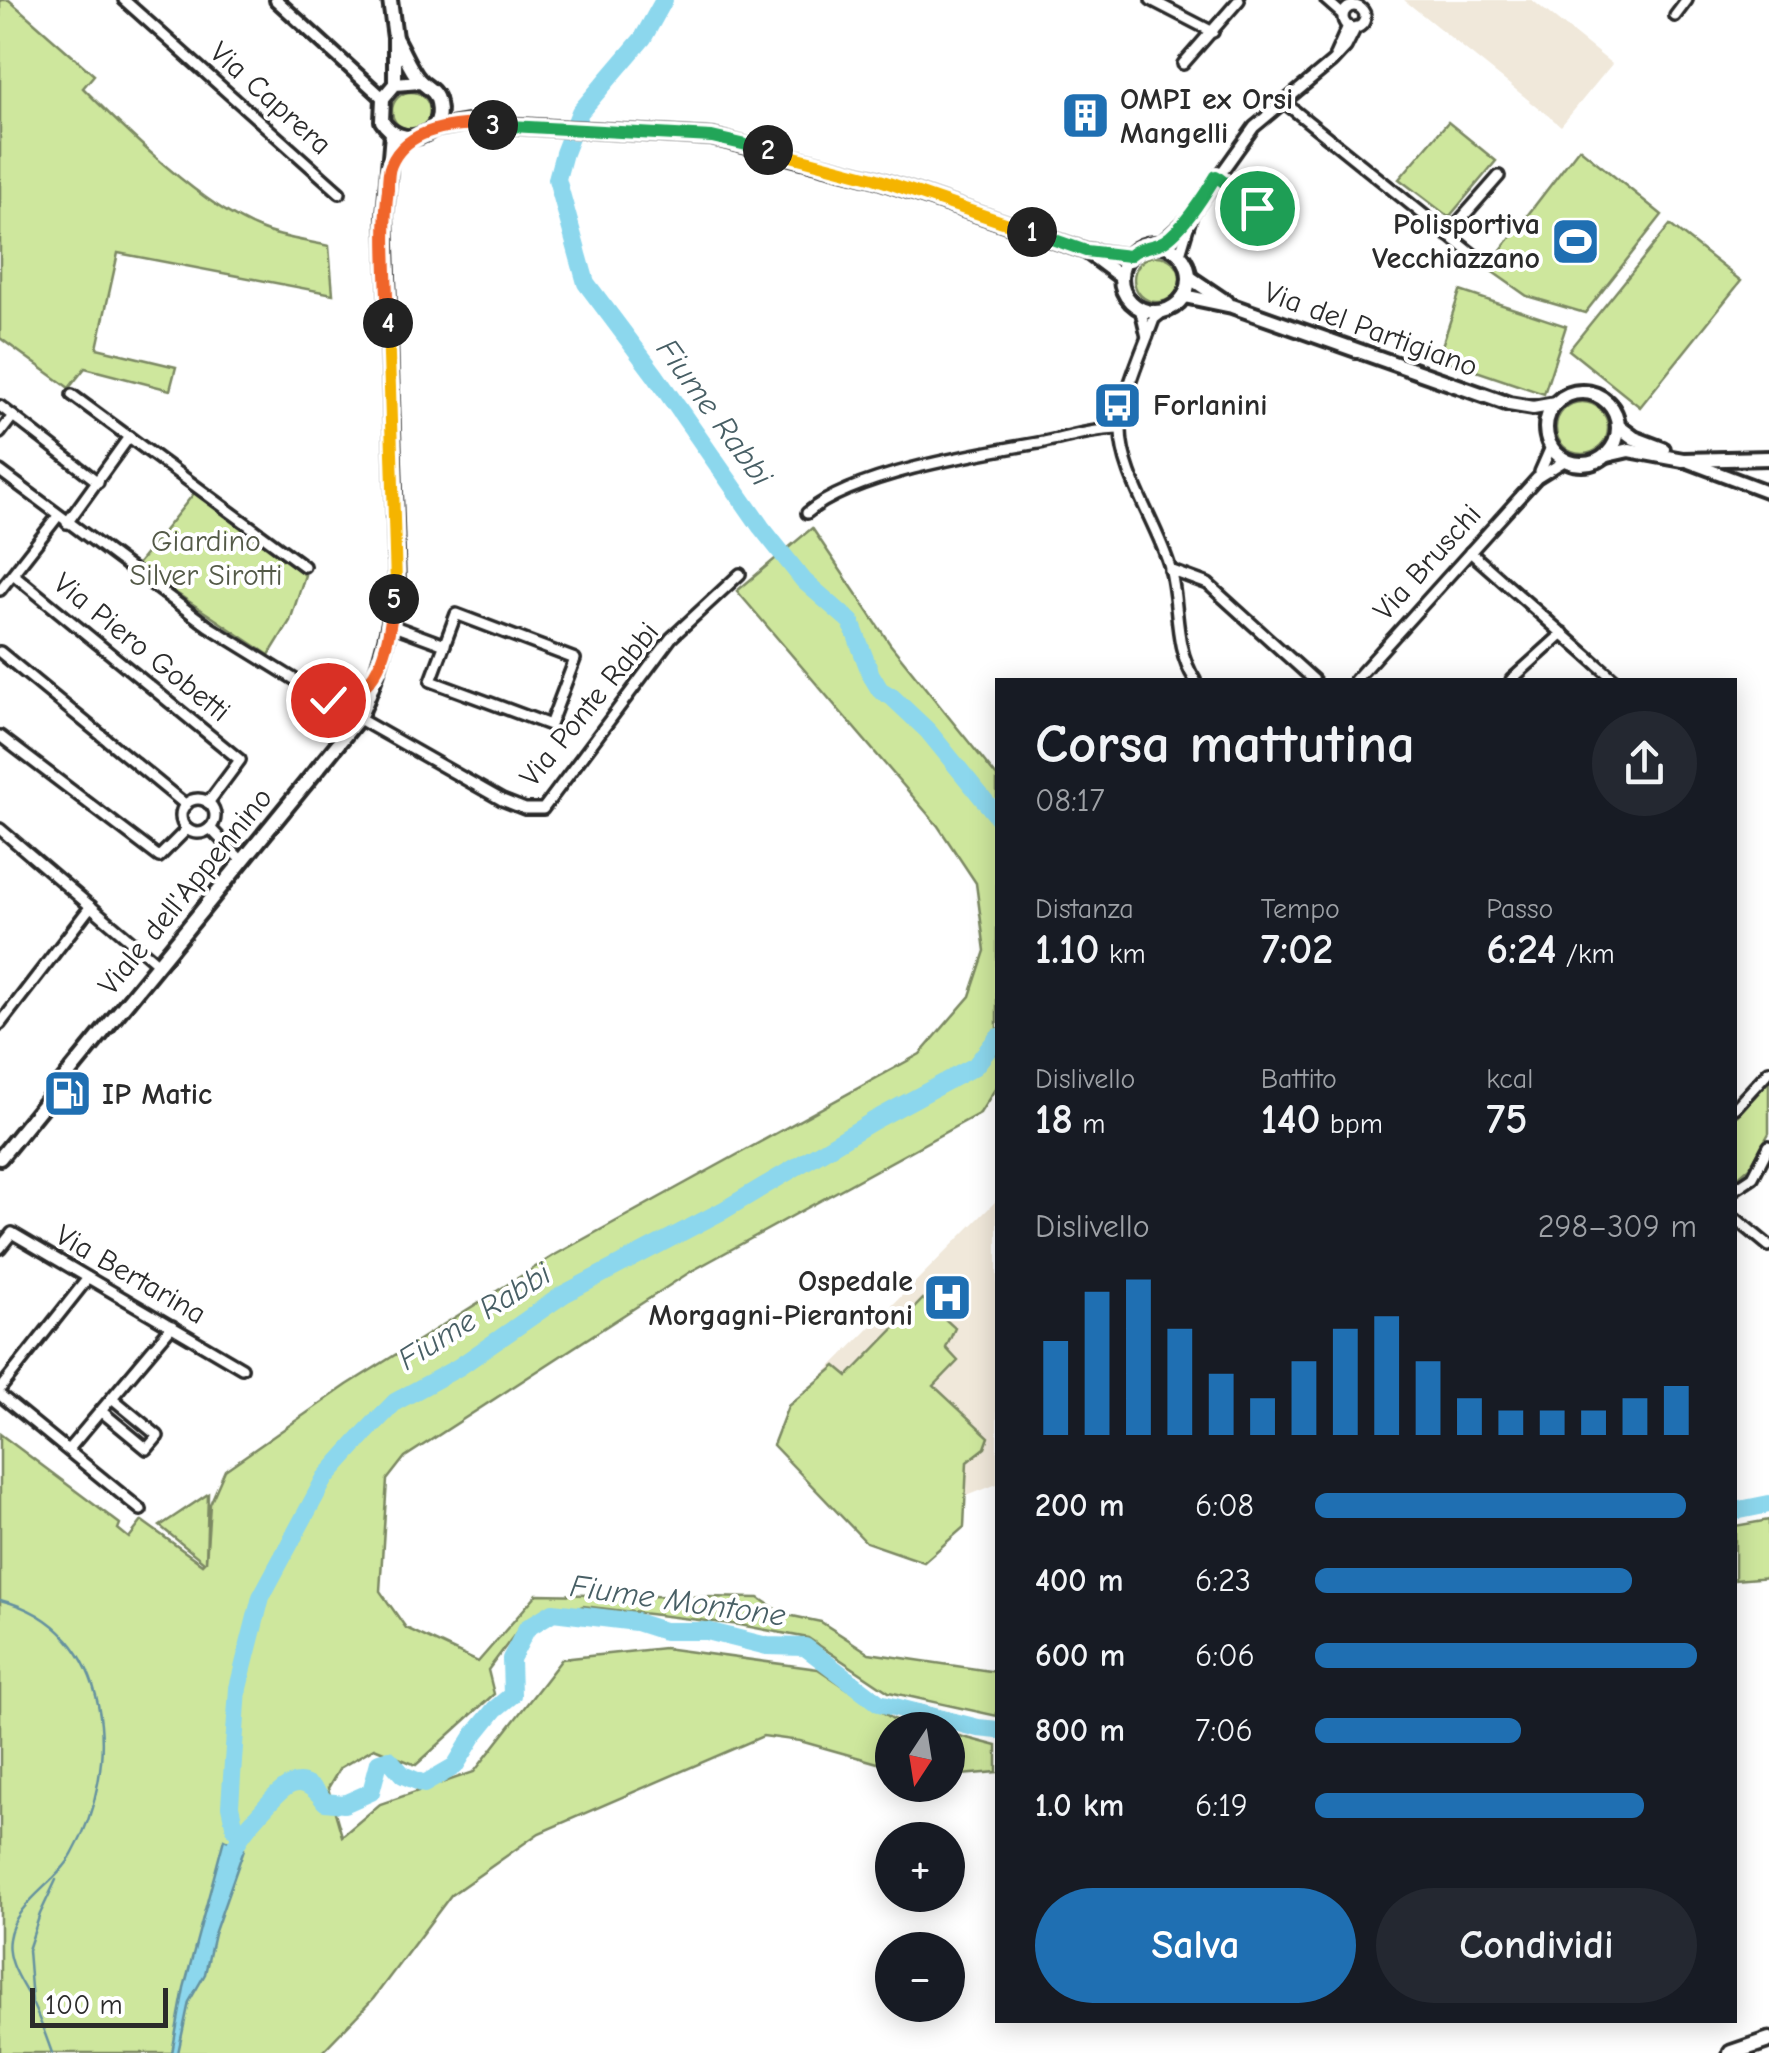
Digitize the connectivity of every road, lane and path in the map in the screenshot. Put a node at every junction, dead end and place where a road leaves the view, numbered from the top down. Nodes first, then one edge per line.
1 (124, 0) edge
2 (276, 0) edge
3 (390, 0) edge
4 (1151, 0) edge
5 (1239, 0) edge
6 (1326, 0) edge
7 (1369, 0) edge
8 (1687, 0) edge
9 (1362, 10) junction
10 (1343, 15) junction
11 (1675, 16) dead end
12 (1352, 27) junction
13 (1213, 32) junction
14 (396, 38) junction
15 (1183, 64) dead end
16 (420, 82) junction
17 (396, 84) junction
18 (382, 98) junction
19 (438, 102) junction
20 (1285, 103) junction
21 (467, 124) junction
22 (432, 129) junction
23 (392, 133) junction
24 (412, 139) junction
25 (390, 165) junction
26 (1216, 176) junction
27 (1498, 176) dead end
28 (340, 193) dead end
29 (1257, 208) dead end
30 (1192, 214) junction
31 (1448, 235) junction
32 (1159, 244) junction
33 (1086, 251) junction
34 (1180, 254) junction
35 (1129, 256) junction
36 (1480, 261) dead end
37 (1121, 277) junction
38 (1189, 277) junction
39 (1184, 296) junction
40 (1232, 306) junction
41 (1140, 308) junction
42 (1164, 311) junction
43 (1147, 340) junction
44 (72, 395) dead end
45 (1494, 399) junction
46 (1554, 404) junction
47 (0, 406) edge
48 (13, 416) junction
49 (1618, 426) junction
50 (1546, 429) junction
51 (1120, 430) junction
52 (0, 433) edge
53 (129, 437) junction
54 (1552, 448) junction
55 (1605, 456) junction
56 (1769, 458) edge
57 (1566, 460) junction
58 (1683, 460) junction
59 (1725, 460) junction
60 (0, 471) edge
61 (1537, 478) junction
62 (98, 482) junction
63 (1769, 492) edge
64 (807, 513) dead end
65 (58, 516) junction
66 (67, 523) junction
67 (1470, 552) junction
68 (304, 566) dead end
69 (1170, 570) junction
70 (13, 574) junction
71 (740, 574) dead end
72 (1193, 578) junction
73 (0, 590) edge
74 (1175, 591) junction
75 (390, 625) junction
76 (1562, 633) junction
77 (444, 645) junction
78 (0, 652) edge
79 (375, 678) junction
80 (1194, 678) edge
81 (1312, 678) edge
82 (1356, 678) edge
83 (1513, 678) edge
84 (1613, 678) edge
85 (328, 700) junction
86 (359, 718) junction
87 (0, 736) edge
88 (208, 803) junction
89 (186, 804) junction
90 (210, 828) junction
91 (188, 829) junction
92 (0, 830) edge
93 (242, 861) junction
94 (91, 906) junction
95 (158, 963) junction
96 (0, 1024) edge
97 (1769, 1071) edge
98 (1737, 1106) edge
99 (1769, 1146) edge
100 (0, 1158) edge
101 (1737, 1188) edge
102 (1737, 1220) edge
103 (1769, 1246) edge
104 (0, 1248) edge
105 (88, 1278) junction
106 (172, 1326) junction
107 (242, 1368) dead end
108 (0, 1391) edge
109 (112, 1398) junction
110 (101, 1411) junction
111 (68, 1450) junction
112 (141, 1510) dead end
113 (1769, 2040) edge
114 (1731, 2053) edge

1 - 28 street, Via Caprera
2 - 18 street
3 - 14 main road
4 - 13 street
5 - 13 street
6 - 10 street
7 - 9 street
8 - 11 street
9 - 10 street
9 - 12 street
10 - 12 street
12 - 20 street
13 - 15 street
14 - 16 main road
14 - 17 main road
16 - 17 main road
16 - 19 main road
17 - 18 main road
18 - 23 main road, Viale dell'Appennino
19 - 21 main road
19 - 22 main road
20 - 26 street
20 - 31 street
21 - 22 main road
21 - 33 main road
22 - 24 main road
23 - 24 main road
23 - 25 main road, Viale dell'Appennino
24 - 25 main road
25 - 75 main road, Viale dell'Appennino
26 - 29 street
26 - 30 street
27 - 31 street
30 - 32 street
30 - 34 street
31 - 36 street
32 - 34 main road
32 - 35 main road
33 - 35 main road
33 - 37 main road
34 - 38 main road
35 - 37 main road
37 - 41 main road
38 - 39 main road
38 - 40 main road, Via del Partigiano
39 - 40 main road, Via del Partigiano
39 - 42 main road
40 - 45 main road, Via del Partigiano
41 - 42 main road
41 - 43 street
42 - 43 street
43 - 51 street
44 - 53 street
45 - 46 main road, Via del Partigiano
45 - 50 main road, Via del Partigiano
46 - 49 main road
46 - 50 main road
47 - 48 street
48 - 52 street
48 - 62 street
49 - 55 main road
49 - 59 main road
50 - 54 main road
51 - 64 street
51 - 69 street
53 - 62 street
53 - 68 street
54 - 57 main road
54 - 61 street, Via Bruschi
55 - 57 main road
55 - 58 main road
56 - 59 main road
57 - 61 street, Via Bruschi
58 - 59 main road
58 - 63 street
60 - 65 street
61 - 67 street, Via Bruschi
62 - 66 street
65 - 66 street
65 - 70 street
66 - 85 street
67 - 76 street
67 - 82 street, Via Bruschi
69 - 72 street
69 - 74 street
70 - 73 street
70 - 88 street, Via Piero Gobetti
71 - 86 street, Via Ponte Rabbi
72 - 74 street
72 - 81 street
74 - 80 street
75 - 77 street
75 - 79 main road, Viale dell'Appennino
76 - 83 street
76 - 84 street
77 - 77 street
78 - 89 street
79 - 85 street
79 - 86 main road, Viale dell'Appennino
85 - 86 street
86 - 93 main road, Viale dell'Appennino
87 - 91 street
88 - 89 street
88 - 90 street
89 - 91 street
90 - 91 street
90 - 93 street
92 - 94 street
93 - 95 main road, Viale dell'Appennino
94 - 95 street
94 - 96 street
95 - 100 main road, Viale dell'Appennino
97 - 98 street
99 - 101 street
102 - 103 street
104 - 105 street, Via Bertarina
105 - 106 street, Via Bertarina
105 - 108 street
106 - 107 street, Via Bertarina
106 - 109 street
108 - 111 street
109 - 110 street
109 - 110 street
110 - 111 street
111 - 112 street
113 - 114 main road

